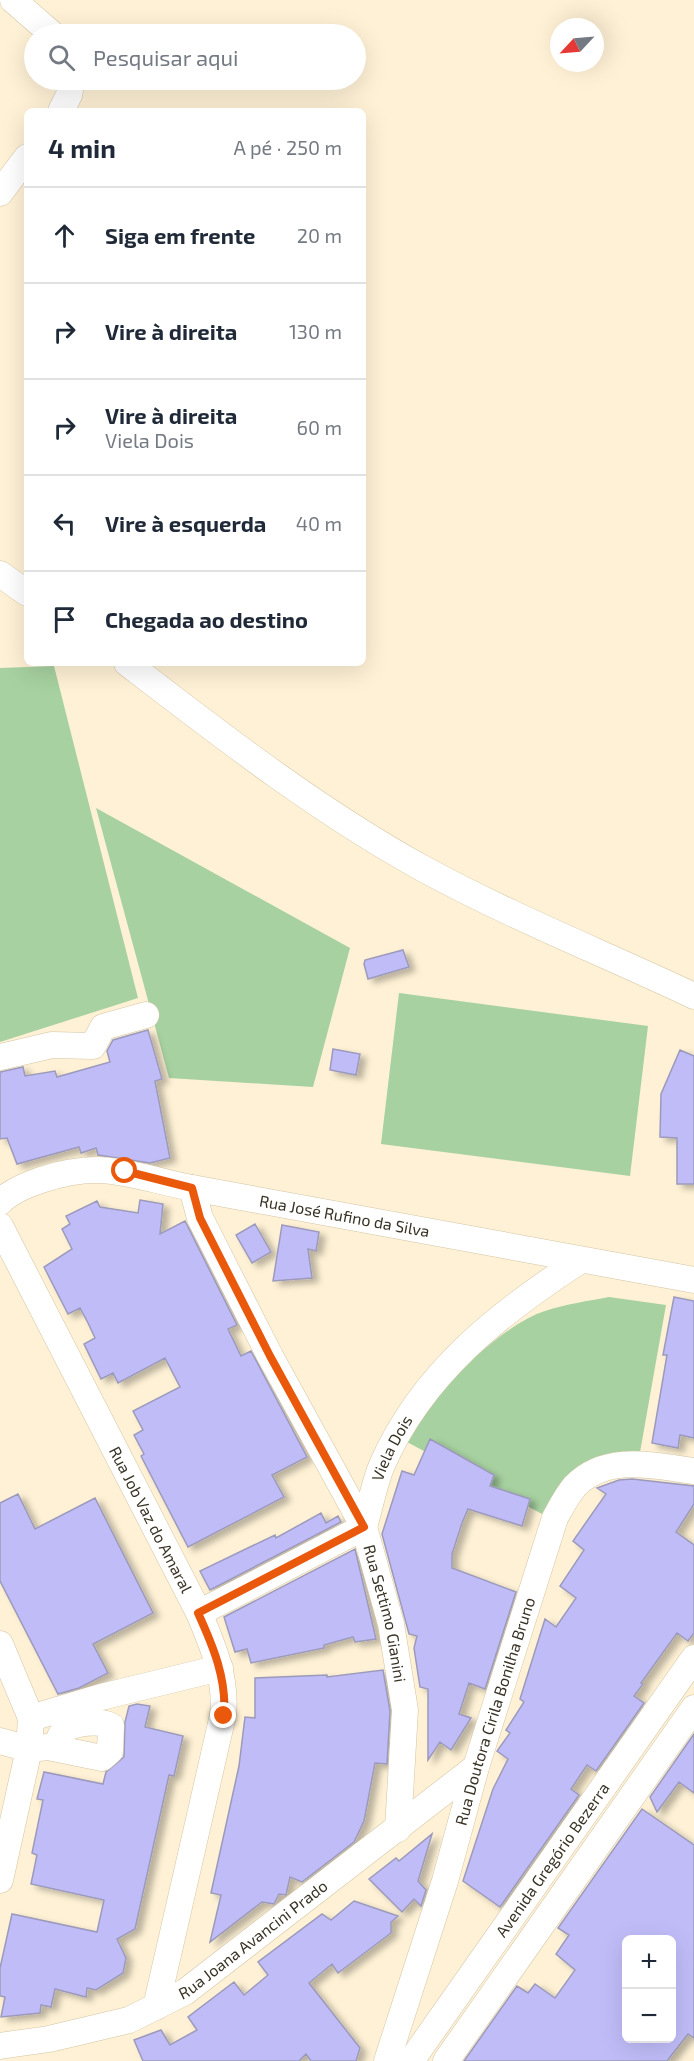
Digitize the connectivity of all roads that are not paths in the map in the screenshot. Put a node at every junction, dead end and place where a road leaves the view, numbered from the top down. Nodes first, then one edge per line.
1 (13, 0) edge
2 (41, 24) edge
3 (70, 90) edge
4 (62, 108) edge
5 (24, 161) edge
6 (0, 193) edge
7 (0, 574) edge
8 (24, 591) edge
9 (131, 666) edge
10 (694, 996) edge
11 (146, 1015) dead end
12 (0, 1057) edge
13 (192, 1188) junction
14 (0, 1202) edge
15 (0, 1226) edge
16 (581, 1260) junction
17 (694, 1280) edge
18 (694, 1471) edge
19 (364, 1527) junction
20 (198, 1613) junction
21 (0, 1644) edge
22 (694, 1658) edge
23 (220, 1668) junction
24 (694, 1708) edge
25 (32, 1718) junction
26 (0, 1741) edge
27 (29, 1749) junction
28 (57, 1749) dead end
29 (476, 1767) junction
30 (398, 1829) junction
31 (0, 1880) edge
32 (156, 2007) junction
33 (0, 2046) edge
34 (387, 2061) edge
35 (411, 2061) edge
36 (446, 2061) edge

1 - 2 street
3 - 4 street
5 - 6 street
7 - 8 street
9 - 10 street
11 - 12 street
13 - 14 street, Rua José Rufino da Silva
13 - 16 street, Rua José Rufino da Silva
13 - 19 street, Rua Settimo Gianini
15 - 20 street, Rua Job Vaz do Amaral
16 - 17 street, Rua José Rufino da Silva
16 - 19 street, Viela Dois
18 - 29 street, Rua Doutora Cirila Bonilha Bruno
19 - 20 street
19 - 30 street, Rua Settimo Gianini
20 - 23 street, Rua Job Vaz do Amaral
21 - 25 street
22 - 35 street, Avenida Gregório Bezerra
23 - 25 street
23 - 32 street, Rua Job Vaz do Amaral
24 - 36 street, Avenida Gregório Bezerra
25 - 27 street
26 - 27 street
27 - 28 street
27 - 31 street
29 - 30 street, Rua Joana Avancini Prado
29 - 34 street, Rua Doutora Cirila Bonilha Bruno
30 - 32 street, Rua Joana Avancini Prado
32 - 33 street, Rua Joana Avancini Prado

